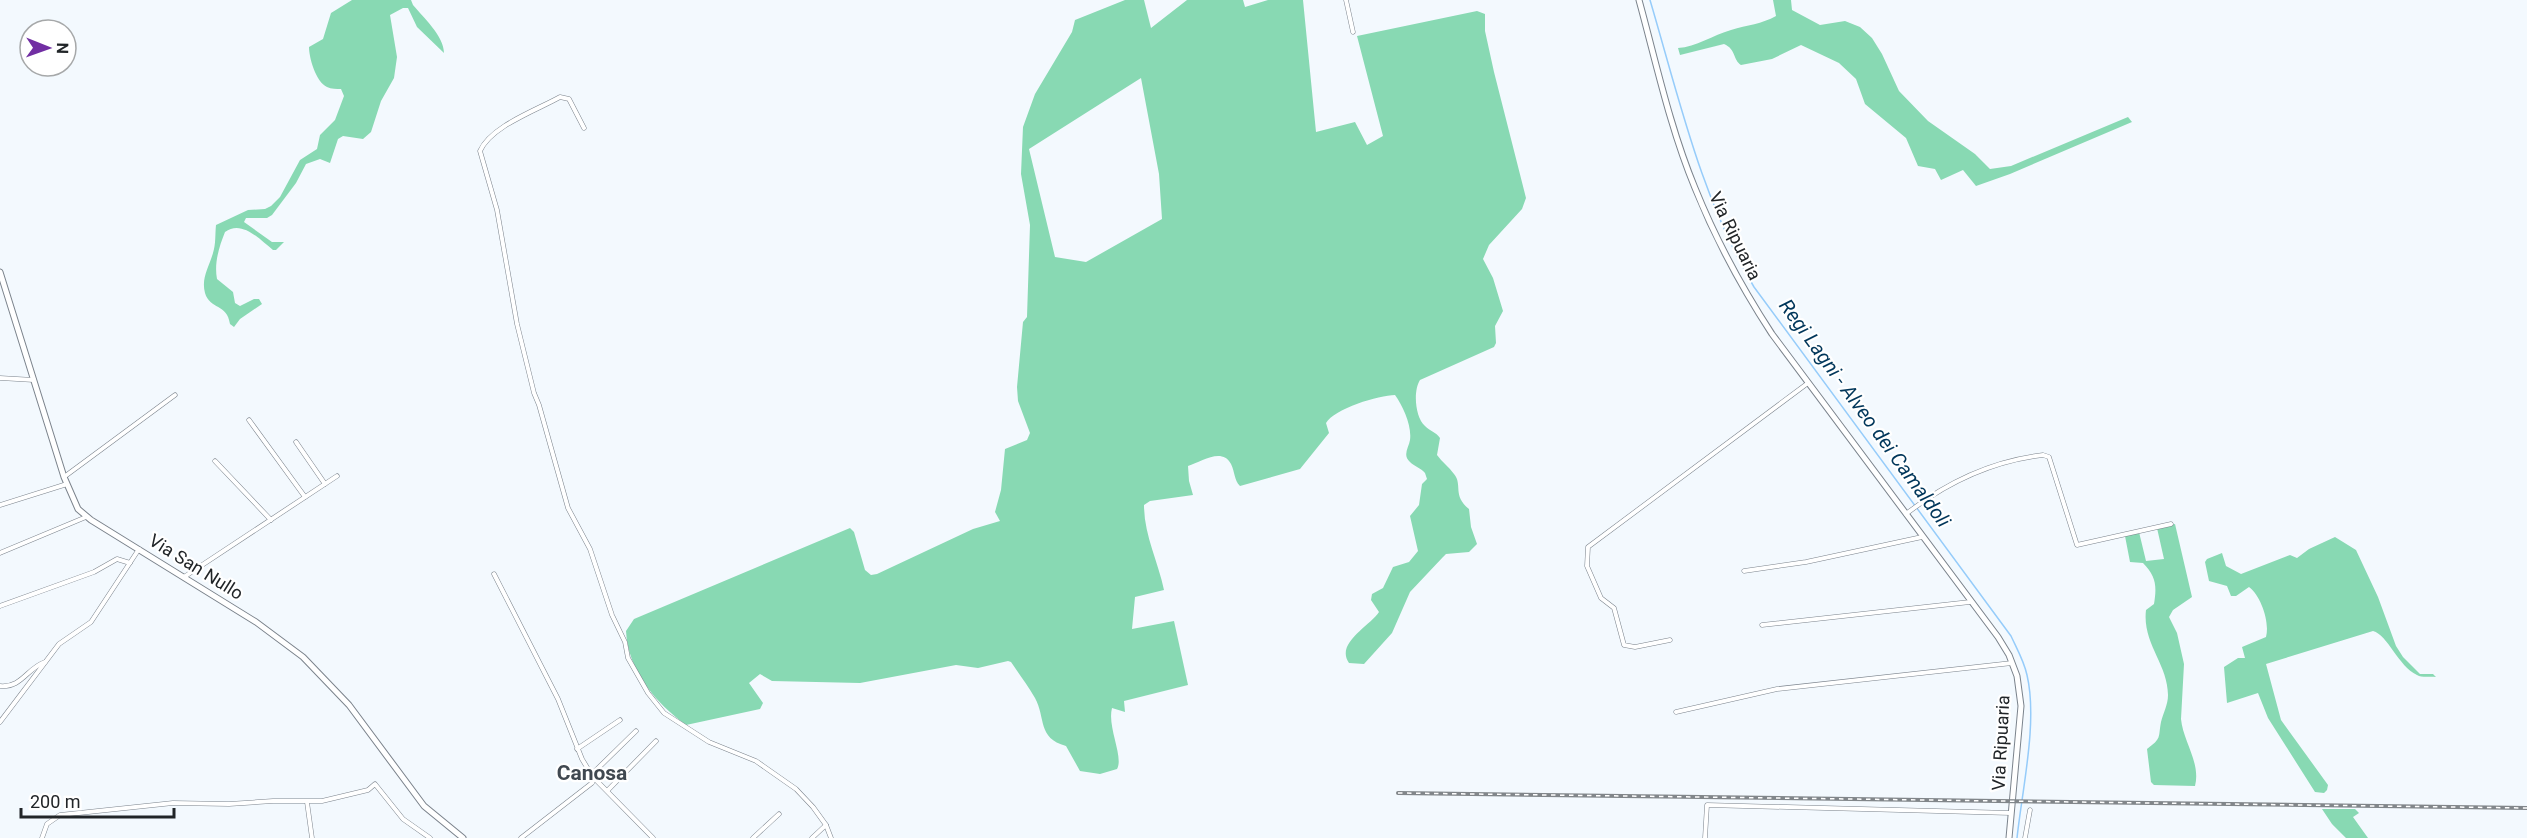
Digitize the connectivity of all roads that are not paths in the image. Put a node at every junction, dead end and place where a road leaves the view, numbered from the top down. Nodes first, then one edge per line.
1 (1346, 0) edge
2 (1638, 0) edge
3 (1353, 32) dead end
4 (584, 128) dead end
5 (0, 272) edge
6 (0, 378) edge
7 (35, 380) junction
8 (1809, 383) junction
9 (175, 395) dead end
10 (249, 420) dead end
11 (296, 442) dead end
12 (215, 461) dead end
13 (338, 476) dead end
14 (64, 477) junction
15 (67, 484) junction
16 (325, 484) junction
17 (305, 497) junction
18 (0, 505) edge
19 (1907, 513) junction
20 (86, 517) junction
21 (271, 520) junction
22 (2171, 524) dead end
23 (1922, 537) junction
24 (139, 549) junction
25 (0, 553) edge
26 (130, 563) junction
27 (1744, 571) dead end
28 (494, 574) dead end
29 (183, 577) junction
30 (1970, 602) junction
31 (0, 606) edge
32 (1762, 625) dead end
33 (1670, 640) dead end
34 (46, 662) junction
35 (2012, 663) junction
36 (0, 686) edge
37 (1676, 712) dead end
38 (620, 720) dead end
39 (0, 722) edge
40 (636, 731) dead end
41 (656, 741) dead end
42 (577, 749) junction
43 (591, 775) junction
44 (608, 790) junction
45 (307, 802) junction
46 (2030, 810) dead end
47 (2012, 813) junction
48 (779, 814) dead end
49 (826, 825) junction
50 (42, 838) edge
51 (312, 838) edge
52 (430, 838) edge
53 (463, 838) edge
54 (521, 838) edge
55 (653, 838) edge
56 (753, 838) edge
57 (812, 838) edge
58 (831, 838) edge
59 (1705, 838) edge
60 (2009, 838) edge
61 (2025, 838) edge

1 - 3 street
2 - 8 street, Via Ripuaria
4 - 49 street
5 - 7 street, Via San Nullo
6 - 7 street
7 - 14 street, Via San Nullo
8 - 19 street, Via Ripuaria
8 - 33 street
9 - 14 street
10 - 17 street
11 - 16 street
12 - 21 street
13 - 16 street
14 - 15 street, Via San Nullo
15 - 18 street
15 - 20 street, Via San Nullo
16 - 17 street
17 - 21 street
19 - 22 street
19 - 23 street, Via Ripuaria
20 - 24 street, Via San Nullo
20 - 25 street
21 - 29 street
23 - 27 street
23 - 30 street, Via Ripuaria
24 - 26 street
24 - 29 street, Via San Nullo
26 - 31 street
26 - 34 street
28 - 42 street
29 - 53 street, Via San Nullo
30 - 32 street
30 - 35 street, Via Ripuaria
34 - 36 street
34 - 39 street
35 - 37 street
35 - 47 street, Via Ripuaria
38 - 42 street
40 - 43 street
41 - 44 street
42 - 43 street
43 - 44 street
43 - 54 street
44 - 55 street
45 - 50 street
45 - 51 street
45 - 52 street
46 - 61 street
47 - 59 street
47 - 60 street, Via Ripuaria
48 - 56 street
49 - 57 street
49 - 58 street

